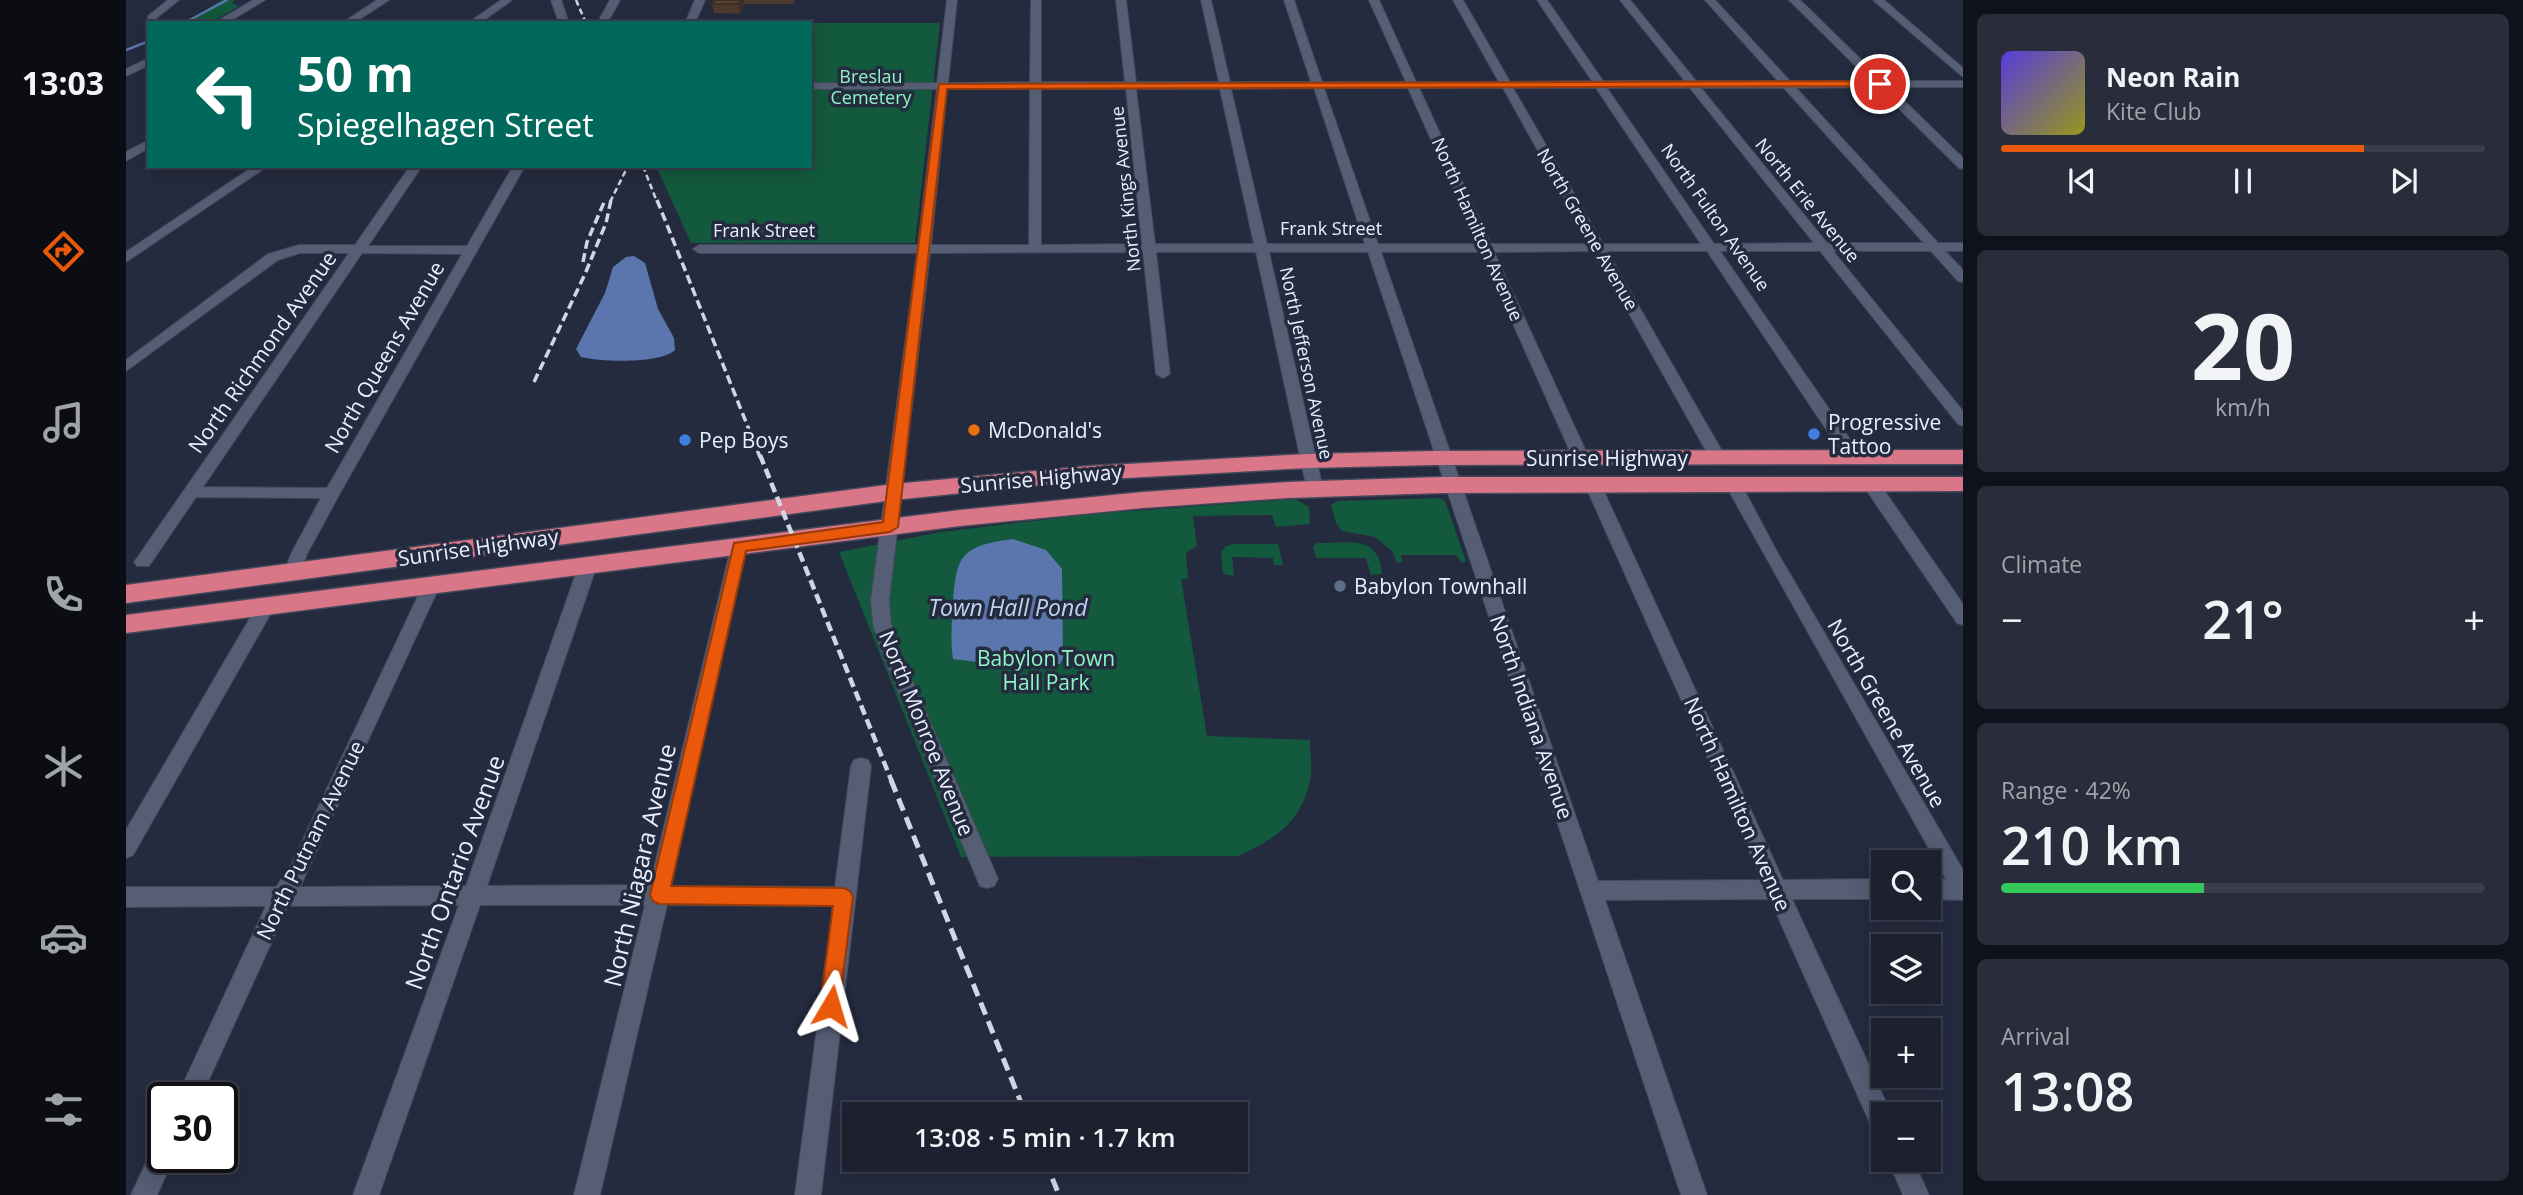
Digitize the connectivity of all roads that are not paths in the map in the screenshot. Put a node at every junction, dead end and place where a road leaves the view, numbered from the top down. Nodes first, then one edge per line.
1 (174, 0) edge
2 (260, 0) edge
3 (384, 0) edge
4 (507, 0) edge
5 (556, 0) edge
6 (615, 0) edge
7 (700, 0) edge
8 (952, 0) edge
9 (1036, 0) edge
10 (1121, 0) edge
11 (1206, 0) edge
12 (1289, 0) edge
13 (1374, 0) edge
14 (1458, 0) edge
15 (1542, 0) edge
16 (1625, 0) edge
17 (1710, 0) edge
18 (1794, 0) edge
19 (1878, 0) edge
20 (151, 18) dead end
21 (223, 21) edge
22 (350, 21) edge
23 (476, 21) edge
24 (563, 21) edge
25 (605, 21) edge
26 (691, 21) edge
27 (147, 62) edge
28 (126, 73) edge
29 (1963, 74) edge
30 (1506, 84) junction
31 (1599, 84) junction
32 (1787, 84) junction
33 (1880, 84) junction
34 (1963, 84) edge
35 (1036, 85) junction
36 (1131, 85) junction
37 (1224, 85) junction
38 (1319, 85) junction
39 (1412, 85) junction
40 (1693, 85) junction
41 (812, 86) edge
42 (943, 86) junction
43 (147, 144) edge
44 (126, 157) edge
45 (1963, 165) edge
46 (259, 168) edge
47 (415, 168) edge
48 (518, 168) edge
49 (1262, 247) junction
50 (1599, 247) junction
51 (1936, 247) junction
52 (1963, 247) edge
53 (1035, 248) junction
54 (1373, 248) junction
55 (1487, 248) junction
56 (1712, 248) junction
57 (1824, 248) junction
58 (358, 249) junction
59 (699, 249) dead end
60 (924, 249) junction
61 (1149, 249) junction
62 (471, 250) junction
63 (126, 258) edge
64 (1963, 278) edge
65 (126, 367) edge
66 (1163, 374) dead end
67 (1963, 421) edge
68 (1963, 457) edge
69 (1444, 458) junction
70 (1581, 458) junction
71 (1718, 458) junction
72 (1854, 458) junction
73 (1308, 461) junction
74 (1733, 484) junction
75 (1871, 484) junction
76 (1963, 484) edge
77 (1453, 485) junction
78 (1593, 485) junction
79 (1315, 489) junction
80 (190, 492) junction
81 (894, 492) junction
82 (332, 493) junction
83 (765, 509) junction
84 (890, 527) junction
85 (739, 547) junction
86 (142, 562) dead end
87 (588, 565) junction
88 (293, 572) junction
89 (432, 583) junction
90 (178, 587) junction
91 (126, 588) edge
92 (126, 594) edge
93 (266, 606) junction
94 (126, 612) edge
95 (1963, 618) edge
96 (126, 624) edge
97 (126, 637) edge
98 (861, 766) dead end
99 (126, 849) edge
100 (987, 879) dead end
101 (1871, 889) edge
102 (1941, 889) edge
103 (1963, 889) edge
104 (1777, 890) junction
105 (1592, 891) junction
106 (473, 895) junction
107 (659, 895) junction
108 (282, 896) junction
109 (126, 897) edge
110 (844, 897) junction
111 (196, 1082) edge
112 (1873, 1102) edge
113 (1905, 1172) edge
114 (154, 1173) edge
115 (144, 1195) edge
116 (366, 1195) edge
117 (587, 1195) edge
118 (808, 1195) edge
119 (1695, 1195) edge
120 (1916, 1195) edge

1 - 20 street
2 - 21 street
3 - 22 street
4 - 23 street
5 - 24 street
6 - 25 street
7 - 26 street
8 - 42 street, North Monroe Avenue
9 - 35 street
10 - 36 street, North Kings Avenue
11 - 37 street, North Jefferson Avenue
12 - 38 street, North Indiana Avenue
13 - 39 street, North Hamilton Avenue
14 - 30 street, North Greene Avenue
15 - 31 street, North Fulton Avenue
16 - 40 street, North Erie Avenue
17 - 32 street
18 - 33 street
19 - 29 street
27 - 28 street
30 - 31 street
30 - 39 street
30 - 50 street, North Greene Avenue
31 - 40 street
31 - 56 street, North Fulton Avenue
32 - 33 street
32 - 40 street
32 - 51 street
33 - 34 street
33 - 45 street
35 - 36 street
35 - 42 street
35 - 53 street
36 - 37 street
36 - 61 street, North Kings Avenue
37 - 38 street
37 - 49 street, North Jefferson Avenue
38 - 39 street
38 - 54 street, North Indiana Avenue
39 - 55 street, North Hamilton Avenue
40 - 57 street, North Erie Avenue
41 - 42 street
42 - 60 street, North Monroe Avenue
43 - 44 street
46 - 63 street
47 - 58 street, North Richmond Avenue
48 - 62 street, North Queens Avenue
49 - 54 street, Frank Street
49 - 61 street, Frank Street
49 - 73 street, North Jefferson Avenue
50 - 55 street, Frank Street
50 - 56 street, Frank Street
50 - 71 street, North Greene Avenue
51 - 52 street, Frank Street
51 - 57 street, Frank Street
51 - 64 street
53 - 60 street, Frank Street
53 - 61 street, Frank Street
54 - 55 street, Frank Street
54 - 69 street, North Indiana Avenue
55 - 70 street, North Hamilton Avenue
56 - 57 street, Frank Street
56 - 72 street, North Fulton Avenue
57 - 67 street, North Erie Avenue
58 - 62 street
58 - 65 street
58 - 80 street, North Richmond Avenue
59 - 60 street, Frank Street
60 - 81 street, North Monroe Avenue
61 - 66 street, North Kings Avenue
62 - 82 street, North Queens Avenue
68 - 72 highway, Sunrise Highway
69 - 70 highway, Sunrise Highway
69 - 73 highway, Sunrise Highway
69 - 77 street, North Indiana Avenue
70 - 71 highway, Sunrise Highway
71 - 72 highway, Sunrise Highway
73 - 79 street, North Jefferson Avenue
73 - 81 highway, Sunrise Highway
74 - 75 highway, Sunrise Highway
74 - 78 highway, Sunrise Highway
74 - 103 street, North Greene Avenue
75 - 76 highway, Sunrise Highway
75 - 95 street
77 - 78 highway, Sunrise Highway
77 - 79 highway, Sunrise Highway
77 - 105 street, North Indiana Avenue
78 - 104 street, North Hamilton Avenue
79 - 84 highway, Sunrise Highway
80 - 82 street
80 - 86 street, North Richmond Avenue
81 - 83 highway, Sunrise Highway
81 - 84 street, North Monroe Avenue
82 - 88 street, North Queens Avenue
83 - 85 highway
83 - 88 highway, Sunrise Highway
84 - 85 highway, Sunrise Highway
84 - 100 street, North Monroe Avenue
85 - 87 highway, Sunrise Highway
85 - 107 street, North Niagara Avenue
87 - 89 highway, Sunrise Highway
87 - 106 street, North Ontario Avenue
88 - 90 highway, Sunrise Highway
88 - 94 highway
89 - 93 highway, Sunrise Highway
89 - 108 street, North Putnam Avenue
90 - 91 highway
90 - 92 highway, Sunrise Highway
93 - 96 highway, Sunrise Highway
93 - 97 highway
93 - 99 street
98 - 110 street
101 - 104 street
102 - 103 street
104 - 105 street
104 - 112 street, North Hamilton Avenue
105 - 119 street, North Indiana Avenue
106 - 107 street
106 - 108 street
106 - 116 street, North Ontario Avenue
107 - 110 street
107 - 117 street, North Niagara Avenue
108 - 109 street
108 - 111 street, North Putnam Avenue
110 - 118 street
113 - 120 street
114 - 115 street

